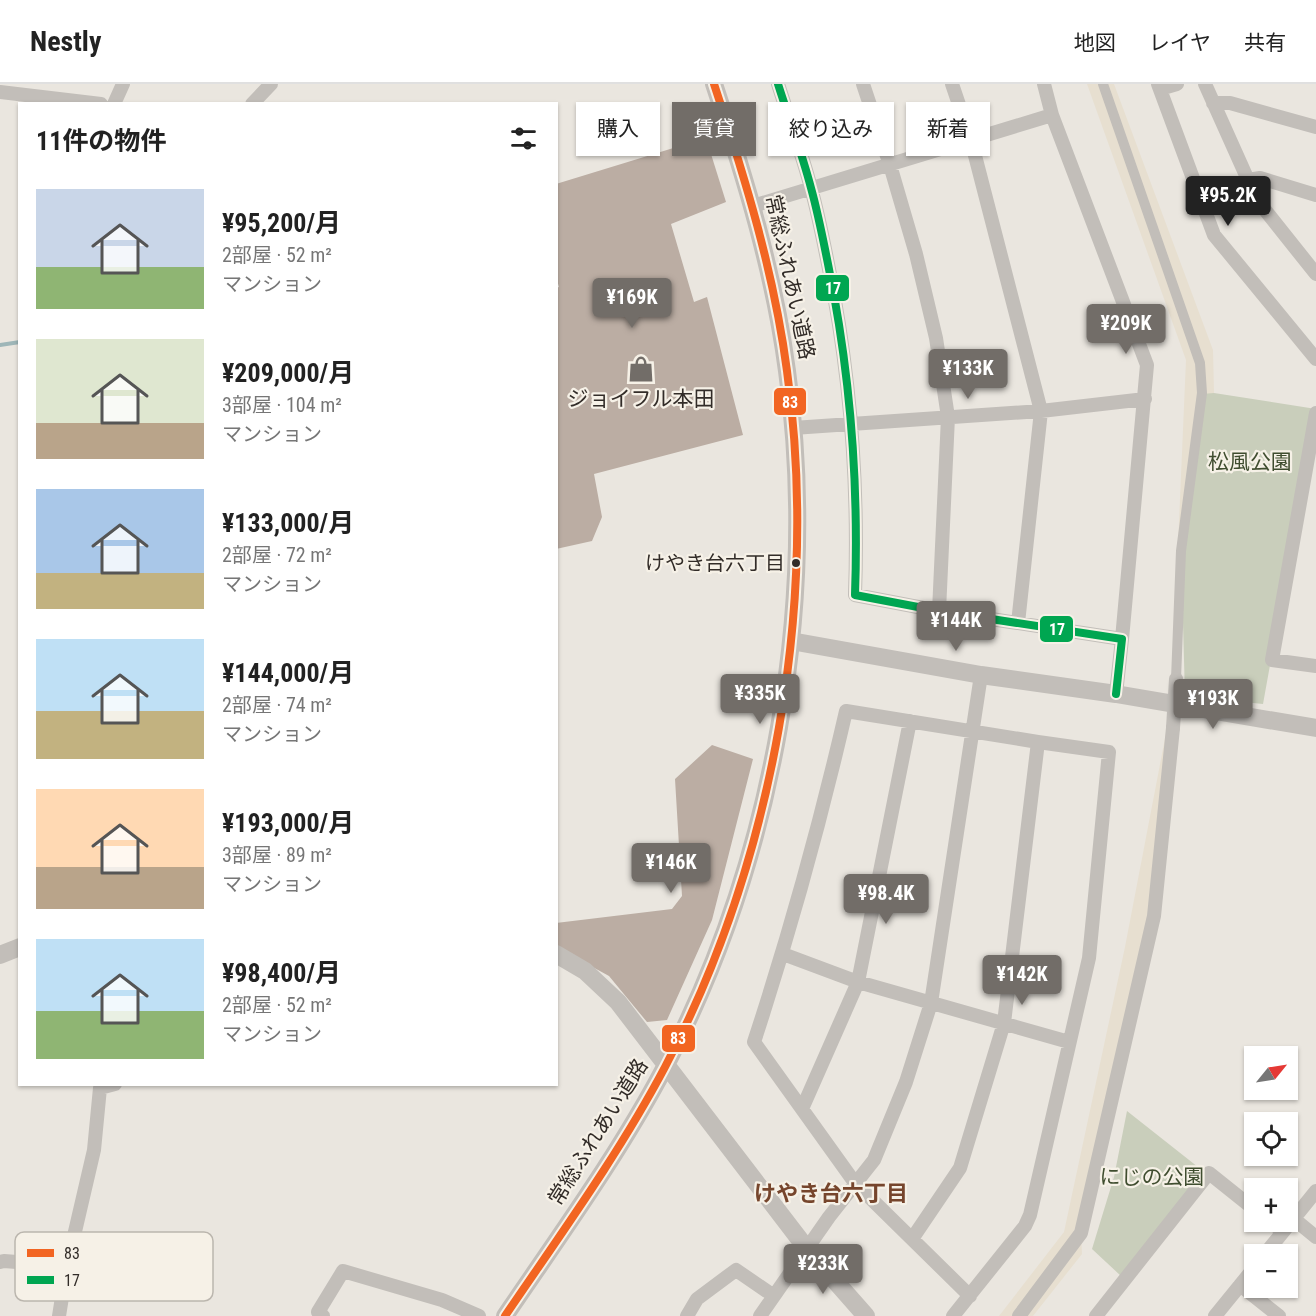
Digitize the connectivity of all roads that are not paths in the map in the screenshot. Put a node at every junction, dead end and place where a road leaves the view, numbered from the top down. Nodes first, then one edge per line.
1 (123, 84) edge
2 (272, 84) edge
3 (714, 84) edge
4 (778, 84) edge
5 (863, 84) edge
6 (952, 84) edge
7 (1044, 84) edge
8 (1103, 84) edge
9 (1177, 84) edge
10 (1205, 84) edge
11 (1159, 86) edge
12 (0, 92) edge
13 (84, 102) edge
14 (115, 102) edge
15 (254, 102) edge
16 (958, 102) edge
17 (1213, 103) junction
18 (1052, 115) junction
19 (1316, 127) edge
20 (990, 134) edge
21 (919, 156) edge
22 (975, 156) edge
23 (890, 165) junction
24 (1248, 180) junction
25 (812, 189) junction
26 (1316, 195) edge
27 (753, 206) junction
28 (1314, 269) edge
29 (1316, 359) edge
30 (1145, 399) junction
31 (1041, 411) junction
32 (1316, 413) edge
33 (948, 417) junction
34 (853, 424) junction
35 (793, 428) junction
36 (939, 611) junction
37 (1018, 623) junction
38 (1122, 639) junction
39 (791, 641) junction
40 (1316, 666) edge
41 (981, 675) junction
42 (1176, 679) joint
43 (1116, 694) junction
44 (910, 721) junction
45 (1316, 728) edge
46 (972, 731) junction
47 (1038, 742) junction
48 (18, 948) edge
49 (783, 954) junction
50 (0, 955) edge
51 (558, 955) edge
52 (858, 982) junction
53 (931, 1003) junction
54 (1004, 1023) junction
55 (1069, 1042) junction
56 (666, 1065) junction
57 (108, 1086) edge
58 (802, 1109) junction
59 (855, 1183) junction
60 (1316, 1191) edge
61 (1244, 1201) edge
62 (1298, 1214) edge
63 (1298, 1222) edge
64 (75, 1232) edge
65 (1283, 1232) edge
66 (1316, 1237) edge
67 (912, 1239) junction
68 (1273, 1244) edge
69 (807, 1249) junction
70 (0, 1262) edge
71 (15, 1262) edge
72 (1244, 1280) edge
73 (1240, 1285) junction
74 (774, 1296) junction
75 (970, 1296) junction
76 (61, 1301) edge
77 (59, 1316) edge
78 (323, 1316) edge
79 (479, 1316) edge
80 (506, 1316) edge
81 (687, 1316) edge
82 (760, 1316) edge
83 (866, 1316) edge
84 (953, 1316) edge
85 (1019, 1316) edge
86 (1096, 1316) edge
87 (1215, 1316) edge
88 (1279, 1316) edge

1 - 14 street
2 - 15 street
3 - 27 street, 常総ふれあい道路
4 - 25 street
5 - 23 street
6 - 16 street
7 - 18 street
8 - 42 street
9 - 11 street
10 - 17 street
11 - 29 street
12 - 13 street
17 - 19 street
17 - 24 street
18 - 20 street
18 - 30 street
21 - 23 street
22 - 31 street
23 - 25 street
23 - 33 street
24 - 26 street
24 - 28 street
25 - 27 street
25 - 34 street
27 - 35 street, 常総ふれあい道路
30 - 31 street
30 - 38 street
31 - 33 street
31 - 37 street
32 - 40 street
33 - 34 street
33 - 36 street
34 - 35 street
34 - 36 street
35 - 39 street, 常総ふれあい道路
36 - 37 street
37 - 38 street
38 - 43 street
39 - 41 street
39 - 56 street, 常総ふれあい道路
41 - 43 street
41 - 46 street
42 - 85 street, bridge
43 - 45 street
44 - 46 street
44 - 49 street
44 - 52 street
46 - 47 street
46 - 53 street
47 - 54 street
47 - 55 street
48 - 50 street
49 - 52 street
49 - 58 street
51 - 56 street
52 - 53 street
52 - 58 street
53 - 54 street
53 - 59 street
54 - 55 street
54 - 67 street
55 - 75 street
56 - 69 street
56 - 80 street, 常総ふれあい道路
57 - 64 street
58 - 59 street
59 - 67 street
59 - 69 street
60 - 62 street
61 - 86 street
63 - 66 street
65 - 68 street
67 - 75 street
69 - 74 street
69 - 83 street
70 - 71 street
72 - 73 street
73 - 87 street
73 - 88 street
74 - 81 street
74 - 82 street
75 - 84 street
76 - 77 street
78 - 79 street

